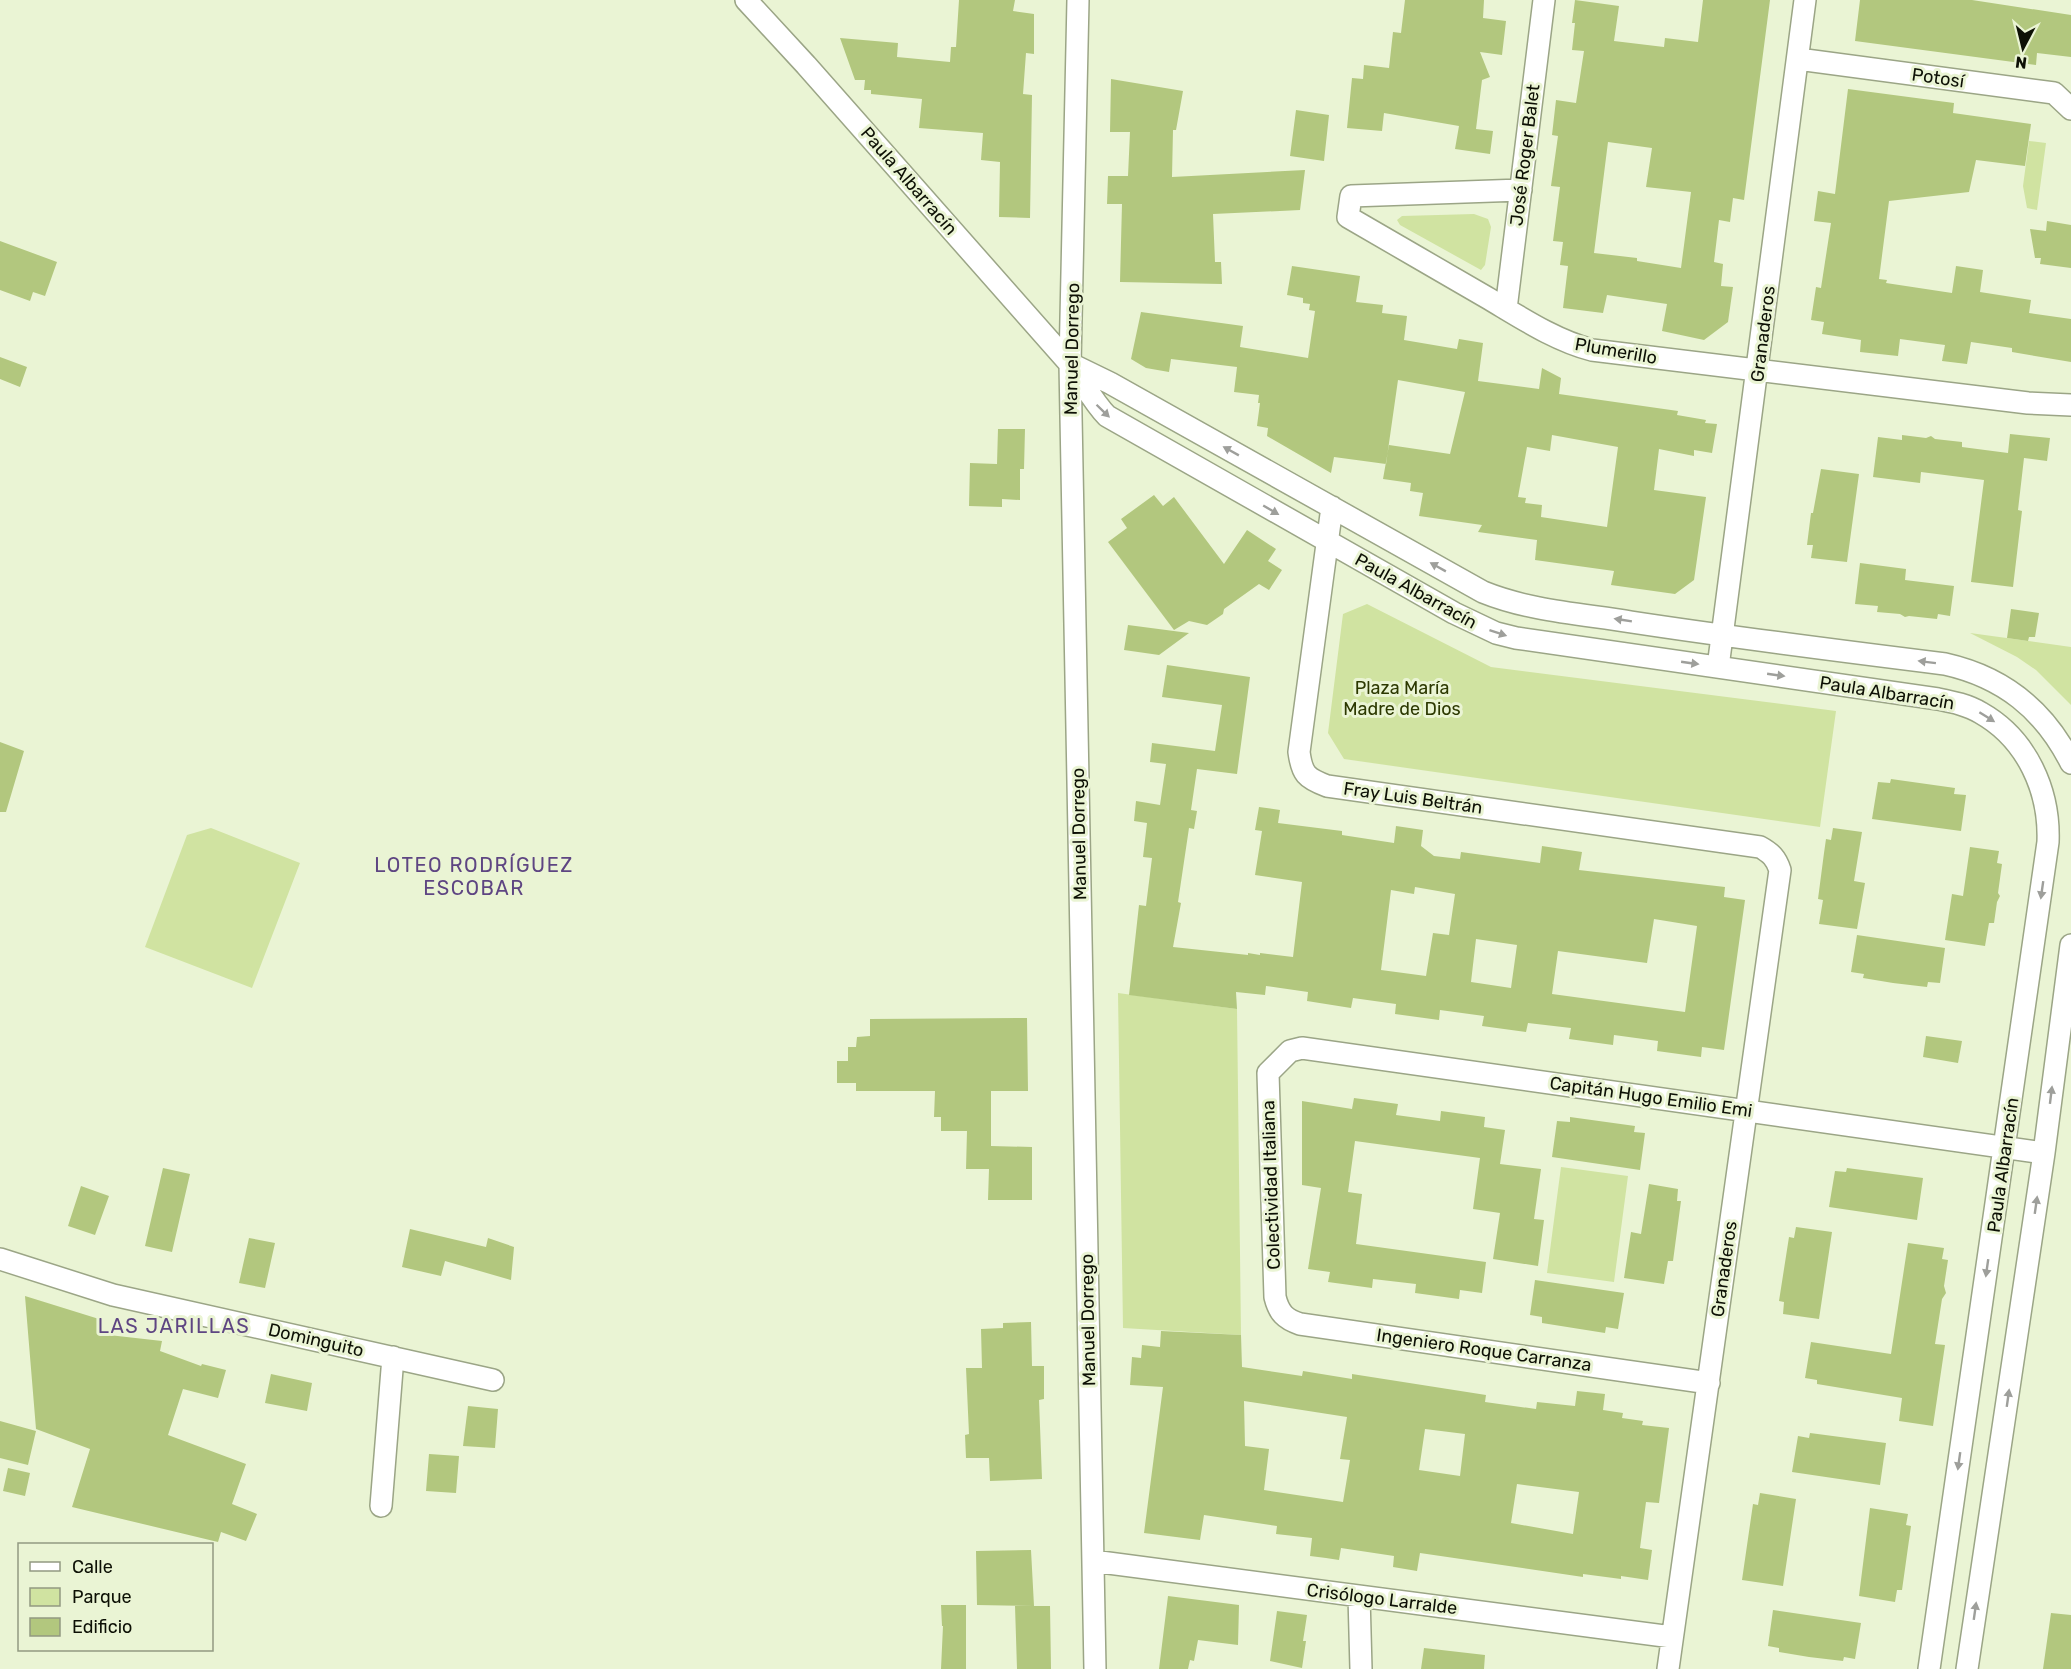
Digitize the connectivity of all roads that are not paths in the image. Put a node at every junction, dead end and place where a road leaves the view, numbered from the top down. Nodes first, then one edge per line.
1 (746, 0) edge
2 (1078, 0) edge
3 (1544, 0) edge
4 (1806, 0) edge
5 (1798, 59) junction
6 (2071, 109) edge
7 (1521, 190) junction
8 (1506, 309) junction
9 (1070, 364) junction
10 (1758, 371) junction
11 (2071, 405) edge
12 (1332, 507) junction
13 (1327, 542) junction
14 (1722, 636) junction
15 (1718, 667) junction
16 (2071, 763) edge
17 (1780, 870) joint
18 (2071, 945) edge
19 (1268, 1073) joint
20 (1746, 1111) junction
21 (2005, 1148) junction
22 (2044, 1153) junction
23 (0, 1259) edge
24 (1275, 1297) joint
25 (393, 1357) junction
26 (494, 1380) dead end
27 (1709, 1383) junction
28 (381, 1506) dead end
29 (1093, 1561) junction
30 (1359, 1596) junction
31 (1672, 1637) junction
32 (1095, 1669) edge
33 (1361, 1669) edge
34 (1668, 1669) edge
35 (1929, 1669) edge
36 (1967, 1669) edge

1 - 9 street, Paula Albarracín
2 - 9 street, Manuel Dorrego
3 - 7 street, José Roger Balet
4 - 5 street, Granaderos
5 - 6 street, Potosí
5 - 10 street, Granaderos
7 - 8 street, José Roger Balet
7 - 8 street, Plumerillo
8 - 10 street, Plumerillo
12 -> 9 street, Paula Albarracín
9 -> 13 street, Paula Albarracín
9 - 29 street, Manuel Dorrego
10 - 11 street, Plumerillo
10 - 14 street, Granaderos
12 - 13 street, Fray Luis Beltrán
14 -> 12 street, Paula Albarracín
13 -> 15 street, Paula Albarracín
13 - 17 street, Fray Luis Beltrán
14 - 15 street, Granaderos
16 -> 14 street, Paula Albarracín
15 -> 21 street, Paula Albarracín
17 - 20 street, Granaderos
22 -> 18 street
19 - 20 street, Capitán Hugo Emilio Emi
19 - 24 street, Colectividad Italiana
20 - 21 street, Capitán Hugo Emilio Emi
20 - 27 street, Granaderos
21 - 22 street, Capitán Hugo Emilio Emi
21 -> 35 street, Paula Albarracín
36 -> 22 street
23 - 25 street, Dominguito
24 - 27 street, Ingeniero Roque Carranza
25 - 26 street, Dominguito
25 - 28 street
27 - 31 street, Granaderos
29 - 30 street, Crisólogo Larralde
29 - 32 street, Manuel Dorrego
30 - 31 street, Crisólogo Larralde
30 - 33 street
31 - 34 street, Granaderos

